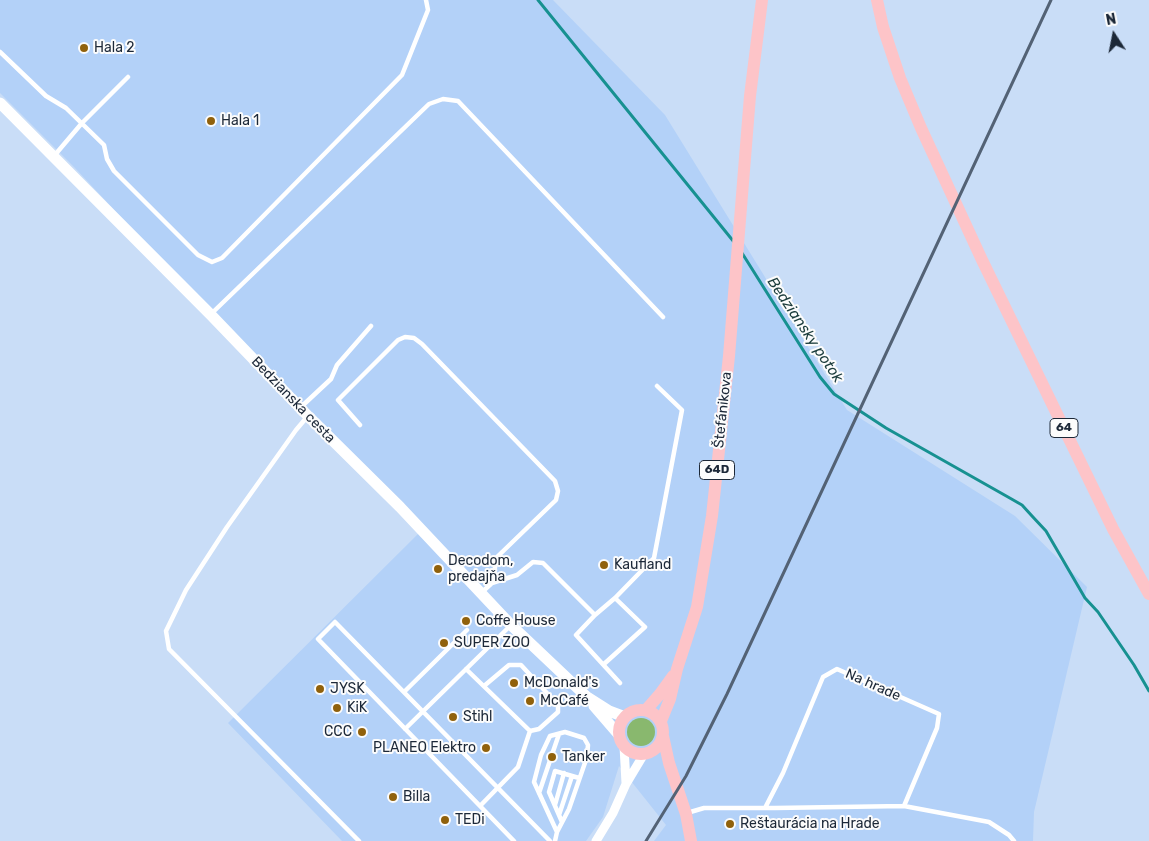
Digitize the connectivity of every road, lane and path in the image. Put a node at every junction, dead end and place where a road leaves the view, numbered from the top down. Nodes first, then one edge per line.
1 (426, 0) edge
2 (762, 0) edge
3 (876, 0) edge
4 (0, 52) edge
5 (128, 77) dead end
6 (0, 103) edge
7 (82, 123) junction
8 (54, 156) junction
9 (211, 314) junction
10 (663, 317) dead end
11 (371, 326) dead end
12 (657, 386) dead end
13 (304, 412) junction
14 (360, 425) dead end
15 (492, 583) junction
16 (480, 594) junction
17 (1149, 594) edge
18 (615, 598) junction
19 (595, 615) junction
20 (511, 625) junction
21 (467, 630) dead end
22 (604, 664) junction
23 (466, 669) junction
24 (677, 670) junction
25 (620, 683) dead end
26 (484, 686) junction
27 (404, 692) junction
28 (587, 697) junction
29 (646, 710) junction
30 (423, 711) junction
31 (624, 716) junction
32 (661, 721) junction
33 (405, 729) junction
34 (530, 731) junction
35 (559, 734) junction
36 (663, 736) junction
37 (622, 741) junction
38 (648, 752) junction
39 (669, 763) junction
40 (564, 774) junction
41 (572, 776) junction
42 (580, 778) junction
43 (626, 784) junction
44 (498, 789) junction
45 (539, 793) junction
46 (554, 805) junction
47 (480, 806) junction
48 (904, 806) junction
49 (765, 808) junction
50 (686, 814) junction
51 (559, 815) junction
52 (562, 822) junction
53 (558, 832) junction
54 (359, 841) edge
55 (514, 841) edge
56 (550, 841) edge
57 (555, 841) edge
58 (596, 841) edge
59 (691, 841) edge
60 (1014, 841) edge

1 - 7 lane
2 - 24 main road, Štefánikova / 64D
3 - 17 main road, 64
4 - 7 lane
5 - 7 lane
6 - 8 street, Bedzianska cesta
7 - 8 lane
8 - 9 street, Bedzianska cesta
9 - 10 lane
9 - 13 street, Bedzianska cesta
11 - 13 lane
12 - 18 lane
13 - 16 street, Bedzianska cesta
13 - 54 lane
14 - 15 lane
15 - 16 lane
15 - 19 lane
16 - 20 street, Bedzianska cesta
18 - 19 lane
18 - 22 lane
19 - 22 lane
20 - 23 lane
20 - 28 street, Bedzianska cesta
21 - 27 lane
22 - 25 lane
23 - 26 lane
23 - 30 lane
24 - 29 main road, 64D
24 - 32 main road, 64D
26 - 34 lane
26 - 34 lane
27 - 30 lane
27 - 33 lane
28 - 31 street, Bedzianska cesta
28 - 37 street, Bedzianska cesta
29 - 31 main road
29 - 32 main road
30 - 33 lane
30 - 44 lane
31 - 37 main road
32 - 36 main road, 64D
33 - 47 lane
34 - 44 lane
35 - 42 lane
35 - 45 lane
35 - 45 lane
36 - 38 main road
36 - 39 main road, 64D
37 - 38 main road
37 - 43 street
38 - 39 main road
38 - 43 street
39 - 50 main road, 64D
40 - 41 lane
40 - 46 lane
40 - 46 lane
41 - 42 lane
41 - 51 lane
42 - 52 lane
43 - 58 street
44 - 47 lane
44 - 56 lane
45 - 53 lane
46 - 51 lane
47 - 55 lane
48 - 49 lane
48 - 49 lane, Na hrade
48 - 60 lane
49 - 50 lane
50 - 59 main road, 64D
51 - 52 lane
52 - 53 lane
53 - 57 lane

